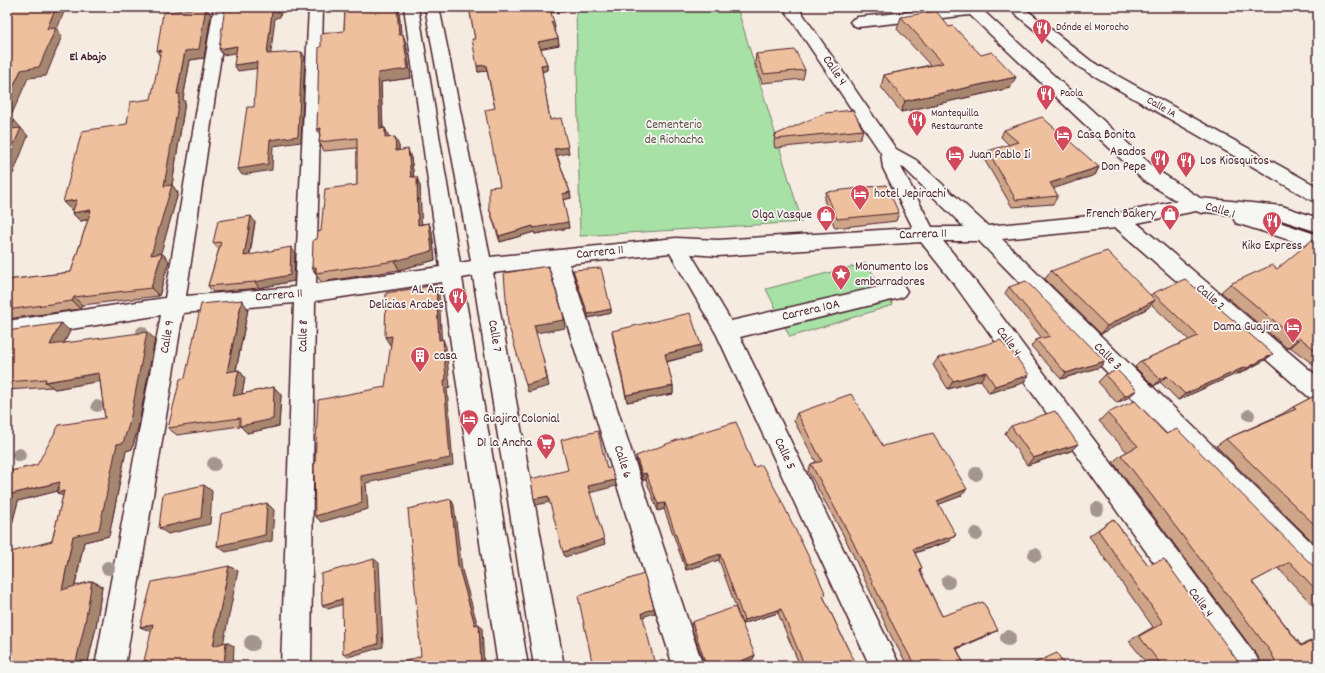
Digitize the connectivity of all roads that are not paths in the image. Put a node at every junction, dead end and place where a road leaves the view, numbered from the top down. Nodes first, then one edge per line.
1 (221, 7) edge
2 (316, 7) edge
3 (411, 7) edge
4 (432, 7) edge
5 (790, 7) edge
6 (1014, 7) edge
7 (972, 9) edge
8 (858, 22) dead end
9 (890, 153) junction
10 (1318, 195) edge
11 (1196, 204) junction
12 (1120, 220) junction
13 (1318, 225) edge
14 (926, 234) junction
15 (984, 234) junction
16 (1318, 242) edge
17 (676, 245) junction
18 (556, 258) junction
19 (482, 266) junction
20 (451, 272) junction
21 (896, 291) dead end
22 (305, 294) junction
23 (174, 305) junction
24 (7, 330) edge
25 (726, 331) junction
26 (1318, 391) edge
27 (1318, 568) edge
28 (110, 666) edge
29 (296, 666) edge
30 (513, 666) edge
31 (549, 666) edge
32 (688, 666) edge
33 (885, 666) edge
34 (1246, 666) edge

1 - 23 street, Calle 9
2 - 22 street, Calle 8
3 - 20 street
4 - 19 street, Calle 7
5 - 9 street, Calle 4
6 - 10 street, Calle 1A
7 - 8 street
7 - 11 street
9 - 14 street, Calle 4
9 - 15 street, Calle 3
11 - 12 street, Carrera 11
11 - 13 street, Calle 1
11 - 16 street, Calle 1
12 - 15 street, Carrera 11
12 - 26 street, Calle 2
14 - 15 street, Carrera 11
14 - 17 street, Carrera 11
14 - 34 street, Calle 4
15 - 27 street, Calle 3
17 - 18 street, Carrera 11
17 - 25 street, Calle 5
18 - 19 street, Carrera 11
18 - 32 street, Calle 6
19 - 20 street, Carrera 11
19 - 31 street, Calle 7
20 - 22 street, Carrera 11
20 - 30 street
21 - 25 street, Carrera 10A
22 - 23 street, Carrera 11
22 - 29 street, Calle 8
23 - 24 street, Carrera 11
23 - 28 street, Calle 9
25 - 33 street, Calle 5

